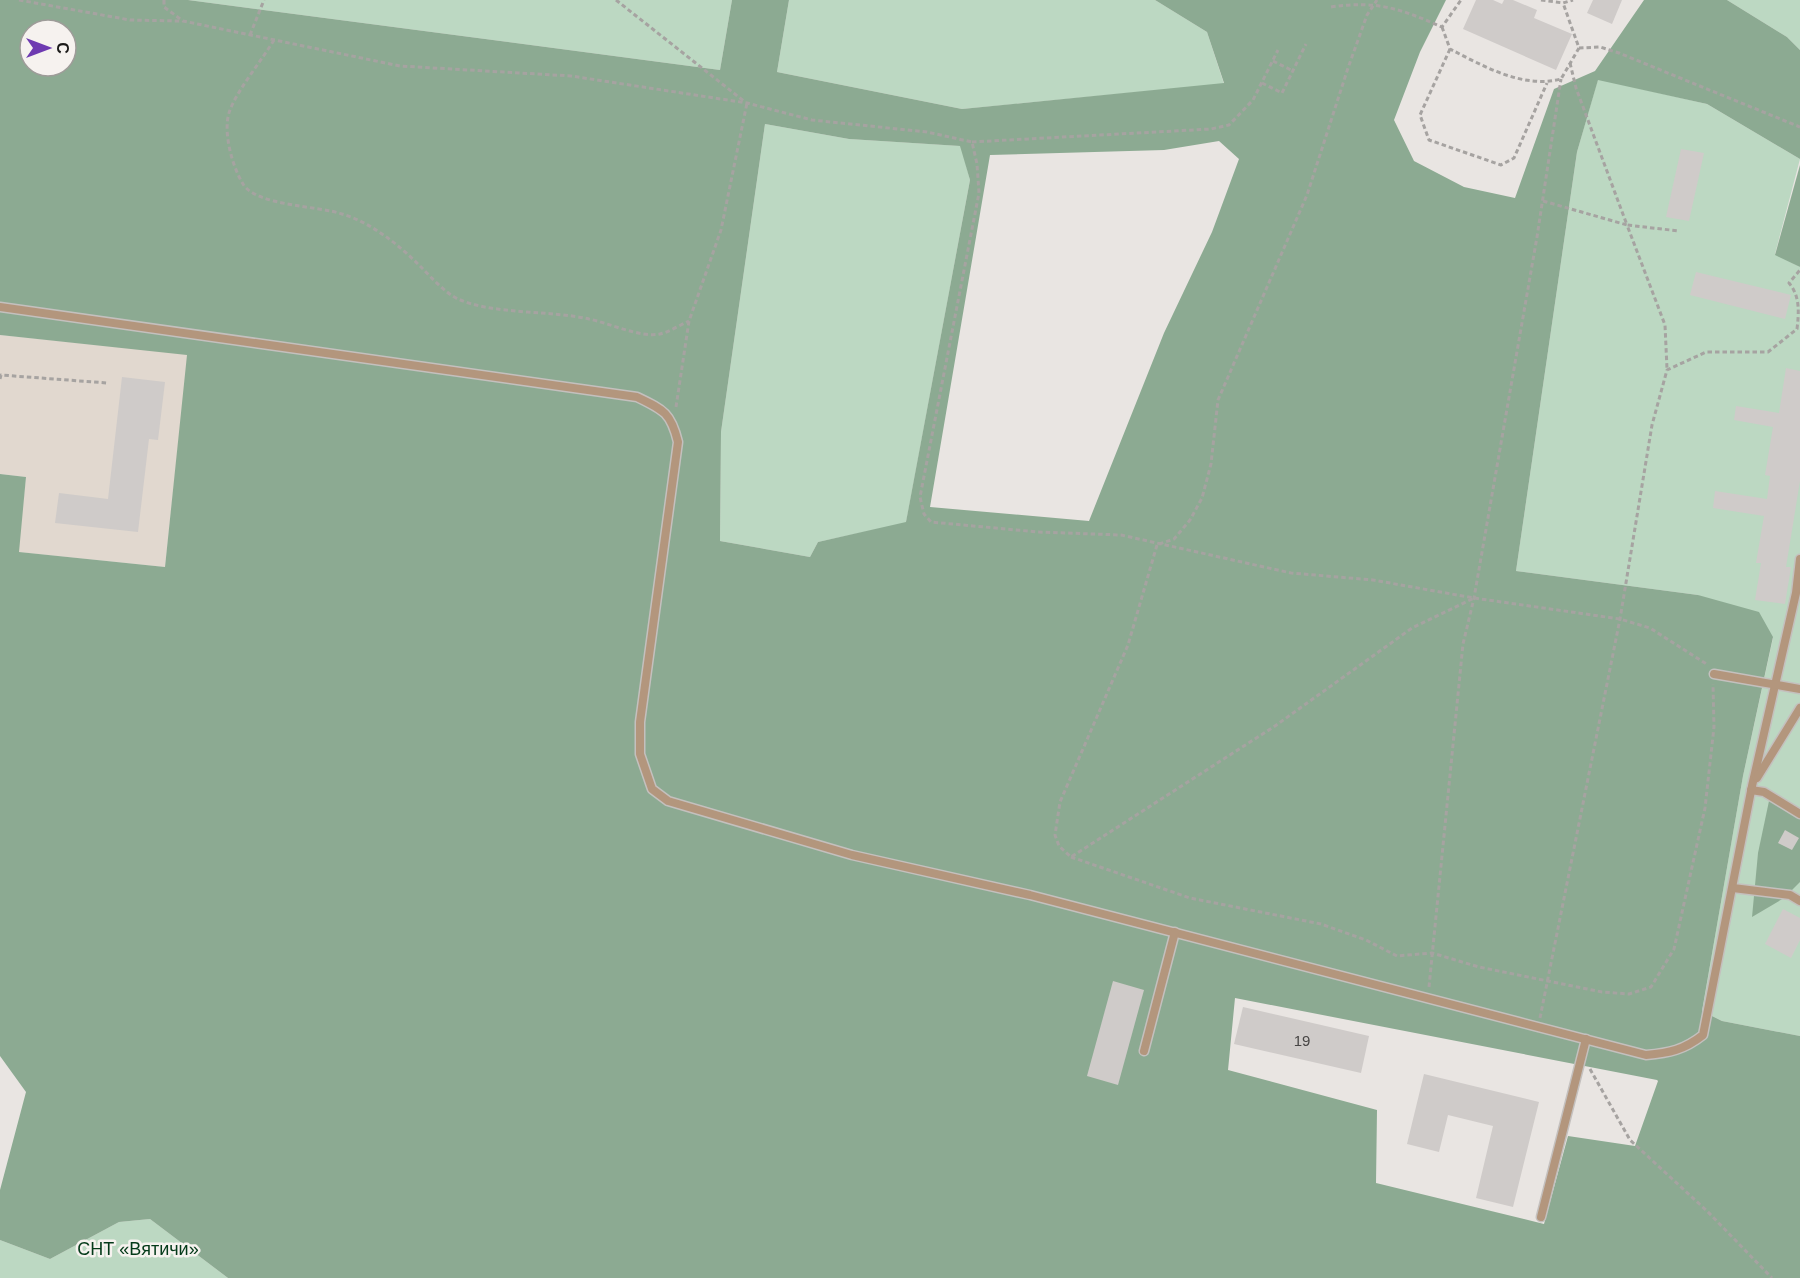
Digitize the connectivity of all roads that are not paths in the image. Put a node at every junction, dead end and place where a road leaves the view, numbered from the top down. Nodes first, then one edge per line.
1 (0, 307) edge
2 (1800, 559) edge
3 (1797, 601) edge
4 (1714, 674) road end
5 (1776, 683) junction
6 (1800, 689) edge
7 (1800, 708) edge
8 (1752, 788) junction
9 (1800, 814) edge
10 (1733, 888) junction
11 (1800, 901) edge
12 (1175, 933) junction
13 (1586, 1039) junction
14 (1144, 1051) dead end
15 (1540, 1217) dead end

1 - 12 lane
2 - 3 lane
3 - 5 lane
4 - 5 lane
5 - 6 lane
5 - 8 lane
7 - 8 lane
8 - 9 lane
8 - 10 lane
10 - 11 lane
10 - 13 lane
12 - 13 lane
12 - 14 lane
13 - 15 lane

